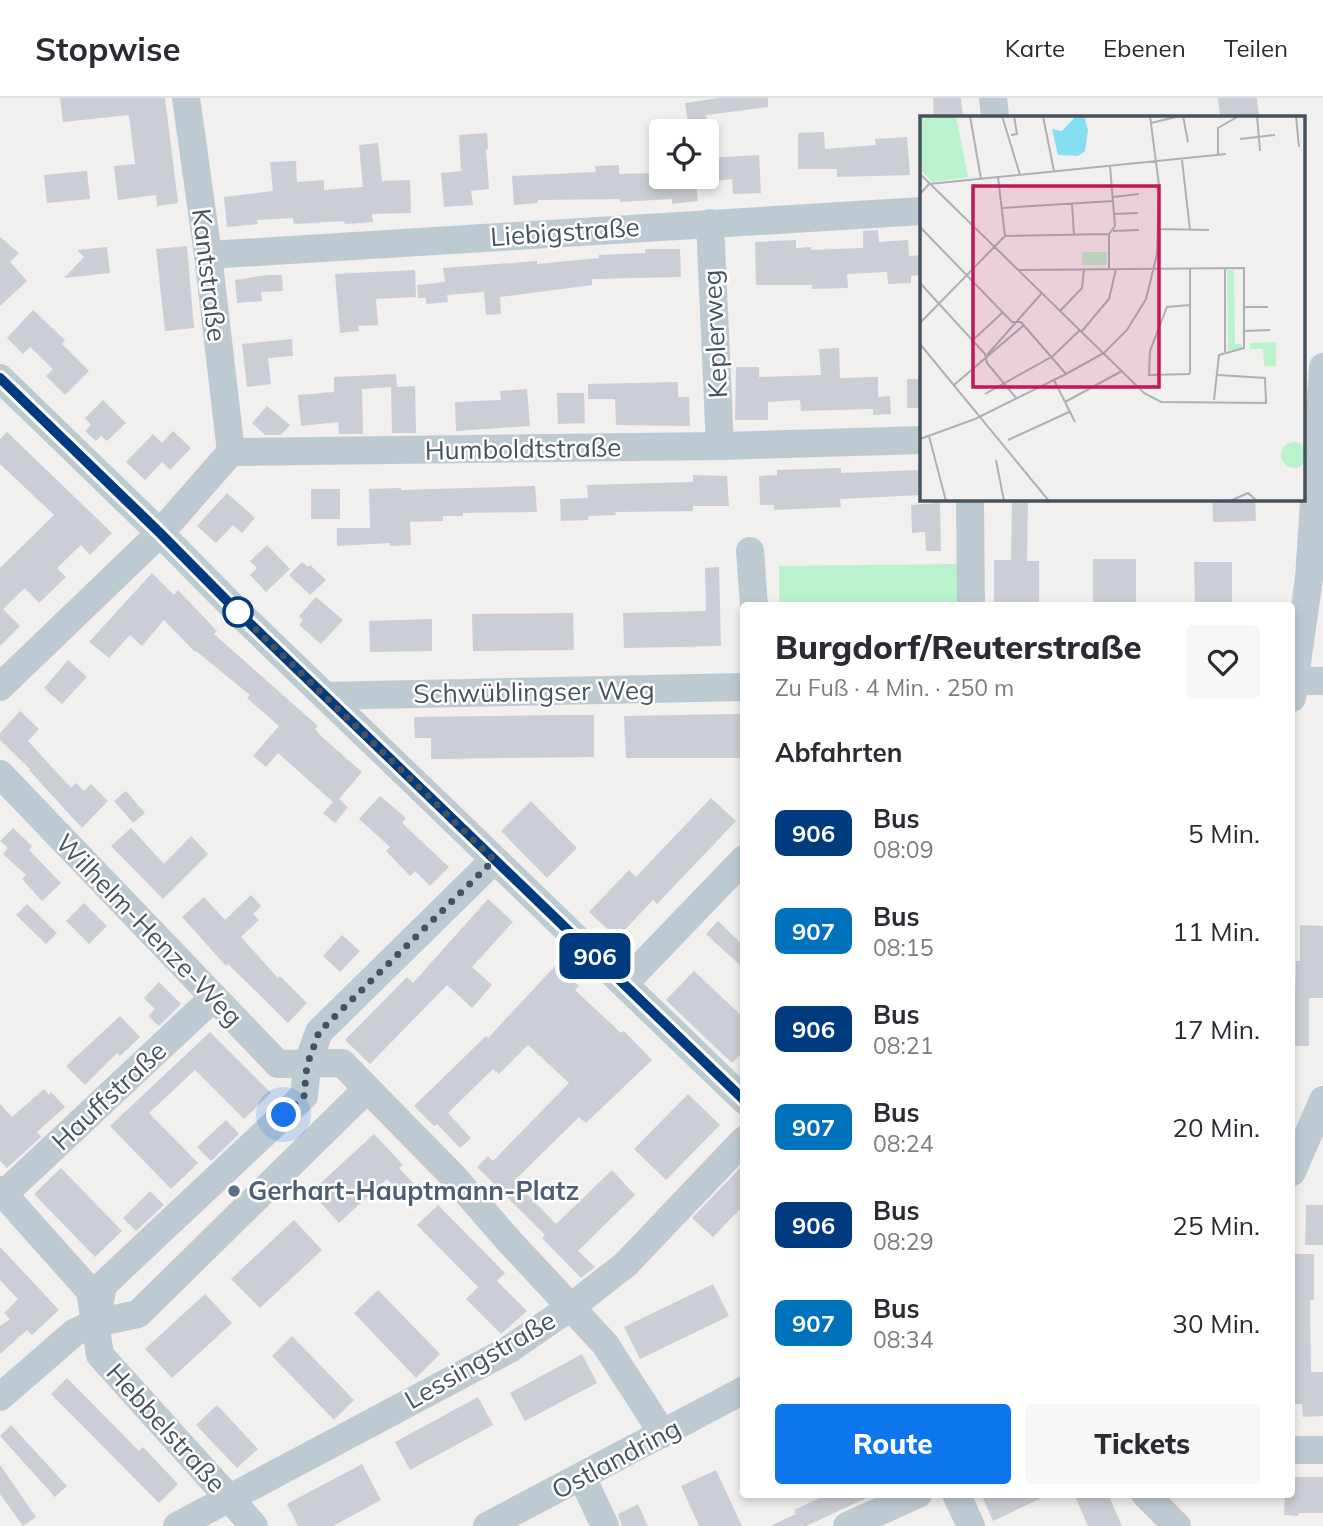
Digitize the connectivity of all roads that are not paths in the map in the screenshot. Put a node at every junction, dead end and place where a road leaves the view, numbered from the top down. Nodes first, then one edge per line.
1 (186, 98) edge
2 (993, 98) edge
3 (995, 116) edge
4 (920, 211) edge
5 (710, 223) junction
6 (208, 255) junction
7 (1323, 367) edge
8 (0, 378) edge
9 (1322, 405) edge
10 (920, 440) edge
11 (720, 446) junction
12 (231, 452) junction
13 (970, 500) edge
14 (160, 533) junction
15 (750, 551) dead end
16 (754, 602) edge
17 (971, 602) edge
18 (1295, 673) edge
19 (1323, 681) edge
20 (0, 687) edge
21 (740, 687) edge
22 (1295, 687) edge
23 (325, 696) junction
24 (0, 774) edge
25 (494, 860) junction
26 (740, 863) edge
27 (624, 984) junction
28 (213, 998) junction
29 (307, 1065) junction
30 (367, 1089) junction
31 (740, 1096) edge
32 (1323, 1100) edge
33 (740, 1144) edge
34 (1295, 1165) edge
35 (2, 1192) edge
36 (571, 1307) junction
37 (96, 1323) junction
38 (740, 1392) edge
39 (0, 1396) edge
40 (663, 1434) junction
41 (1295, 1450) edge
42 (1323, 1450) edge
43 (582, 1477) junction
44 (229, 1497) junction
45 (909, 1498) edge
46 (958, 1498) edge
47 (1150, 1498) edge
48 (177, 1526) edge
49 (254, 1526) edge
50 (487, 1526) edge
51 (605, 1526) edge
52 (847, 1526) edge
53 (971, 1526) edge
54 (1177, 1526) edge

1 - 6 street, Kantstraße
2 - 3 street
4 - 5 street, Liebigstraße
5 - 6 street, Liebigstraße
5 - 11 street, Keplerweg
6 - 12 street, Kantstraße
7 - 9 street
8 - 14 street
9 - 18 street
10 - 11 street, Humboldtstraße
11 - 12 street, Humboldtstraße
12 - 14 street
13 - 17 street
14 - 20 street
14 - 23 street
15 - 16 street
19 - 22 street
21 - 23 street, Schwüblingser Weg
23 - 25 street
24 - 28 street, Wilhelm-Henze-Weg
25 - 27 street
25 - 29 street
26 - 27 street
27 - 31 street
28 - 29 street, Wilhelm-Henze-Weg
28 - 35 street, Hauffstraße
29 - 30 street, Wilhelm-Henze-Weg
29 - 37 street
30 - 36 street, Wilhelm-Henze-Weg
30 - 37 street
32 - 34 street
33 - 36 street, Lessingstraße
35 - 37 street, Hebbelstraße
36 - 40 street, Wilhelm-Henze-Weg
36 - 44 street, Lessingstraße
37 - 39 street
37 - 44 street, Hebbelstraße
38 - 40 street, Ostlandring
40 - 43 street, Ostlandring
41 - 42 street
43 - 50 street, Ostlandring
43 - 51 street
44 - 48 street, Lessingstraße
44 - 49 street, Hebbelstraße
45 - 52 street
46 - 53 street
47 - 54 street

